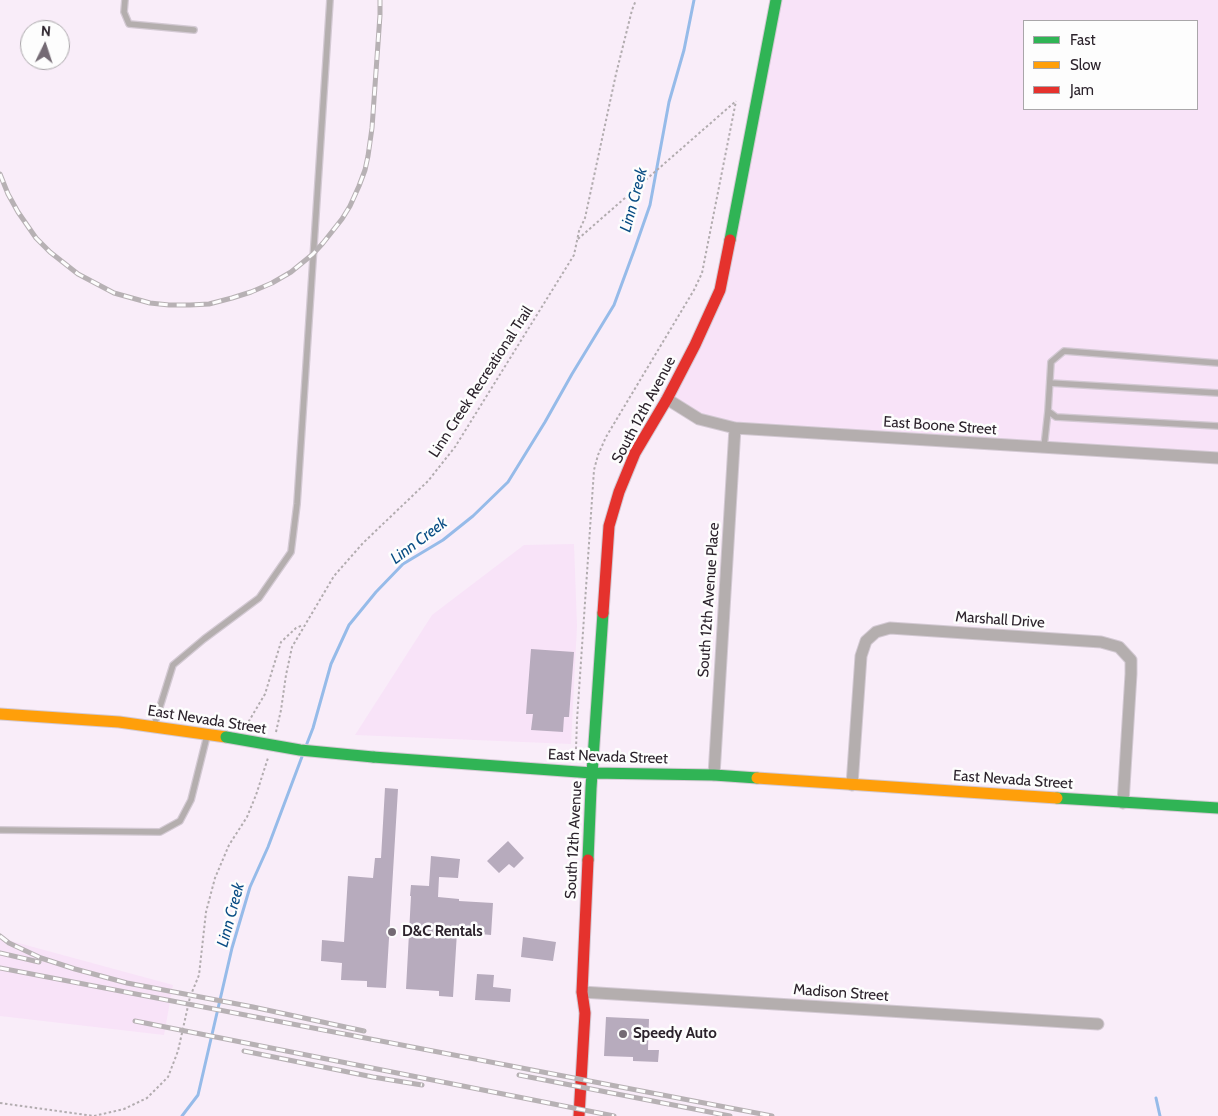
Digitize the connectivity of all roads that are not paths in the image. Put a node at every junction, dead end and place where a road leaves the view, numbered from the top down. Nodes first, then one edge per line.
1 (124, 0) edge
2 (330, 0) edge
3 (776, 0) edge
4 (194, 30) dead end
5 (1218, 363) edge
6 (1050, 383) junction
7 (1218, 393) edge
8 (666, 399) junction
9 (1048, 412) junction
10 (1218, 426) edge
11 (735, 428) junction
12 (1044, 447) junction
13 (1218, 458) edge
14 (0, 714) edge
15 (154, 727) junction
16 (207, 734) junction
17 (592, 773) junction
18 (714, 775) junction
19 (852, 785) junction
20 (1123, 802) junction
21 (1218, 808) edge
22 (0, 830) edge
23 (582, 992) junction
24 (1098, 1024) dead end
25 (570, 1116) edge
26 (579, 1116) edge

1 - 4 lane
2 - 15 lane
3 - 8 main road, South 12th Avenue
5 - 6 lane
6 - 7 lane
6 - 9 lane
8 - 11 street, East Boone Street
8 - 17 main road, South 12th Avenue
9 - 10 lane
9 - 12 lane
11 - 12 street, East Boone Street
11 - 18 street, South 12th Avenue Place
12 - 13 street, East Boone Street
14 - 15 main road, East Nevada Street
15 - 16 main road, East Nevada Street
16 - 17 main road, East Nevada Street, bridge
16 - 22 lane
17 - 18 main road, East Nevada Street
17 - 23 main road, South 12th Avenue
18 - 19 main road, East Nevada Street
19 - 20 main road, East Nevada Street
19 - 20 street, Marshall Drive
20 - 21 main road, East Nevada Street
23 - 24 street, Madison Street
23 - 25 main road, South 12th Avenue
23 - 26 main road, South 12th Avenue

